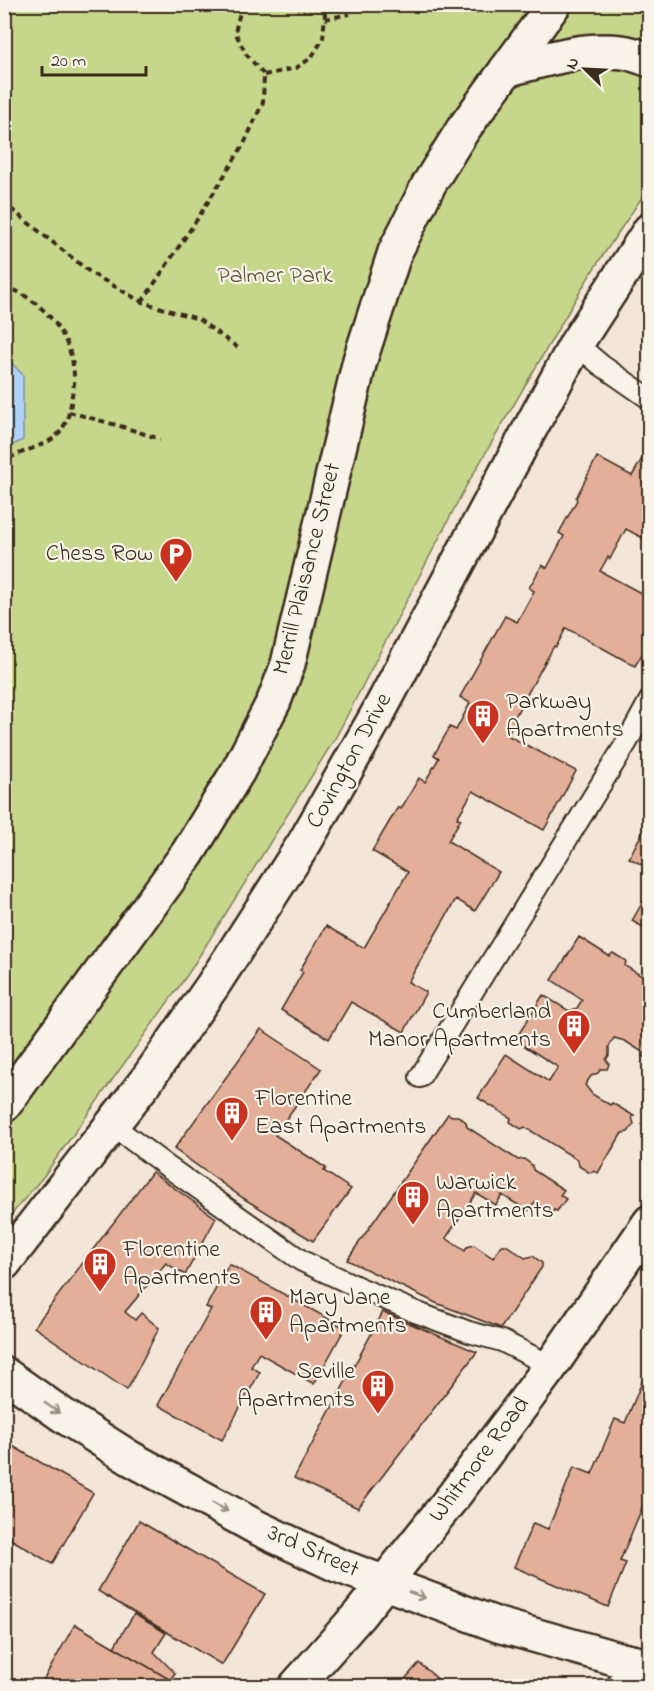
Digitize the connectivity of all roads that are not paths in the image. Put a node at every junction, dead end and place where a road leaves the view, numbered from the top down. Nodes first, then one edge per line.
1 (554, 4) edge
2 (650, 60) edge
3 (506, 70) junction
4 (650, 230) edge
5 (576, 344) junction
6 (650, 399) edge
7 (650, 700) edge
8 (420, 1077) dead end
9 (4, 1105) edge
10 (112, 1125) junction
11 (650, 1222) edge
12 (4, 1263) edge
13 (551, 1365) junction
14 (4, 1374) edge
15 (385, 1584) junction
16 (633, 1672) edge
17 (296, 1686) edge

1 - 3 street, Merrill Plaisance Street
2 - 3 street
3 - 9 street, Merrill Plaisance Street
4 - 5 street, Covington Drive
5 - 6 lane
5 - 10 street, Covington Drive
7 - 8 lane
10 - 12 street, Covington Drive
10 - 13 lane
11 - 13 street, Whitmore Road
13 - 15 street, Whitmore Road
14 -> 15 street, 3rd Street
15 -> 16 street, 3rd Street
15 - 17 street, Whitmore Road

